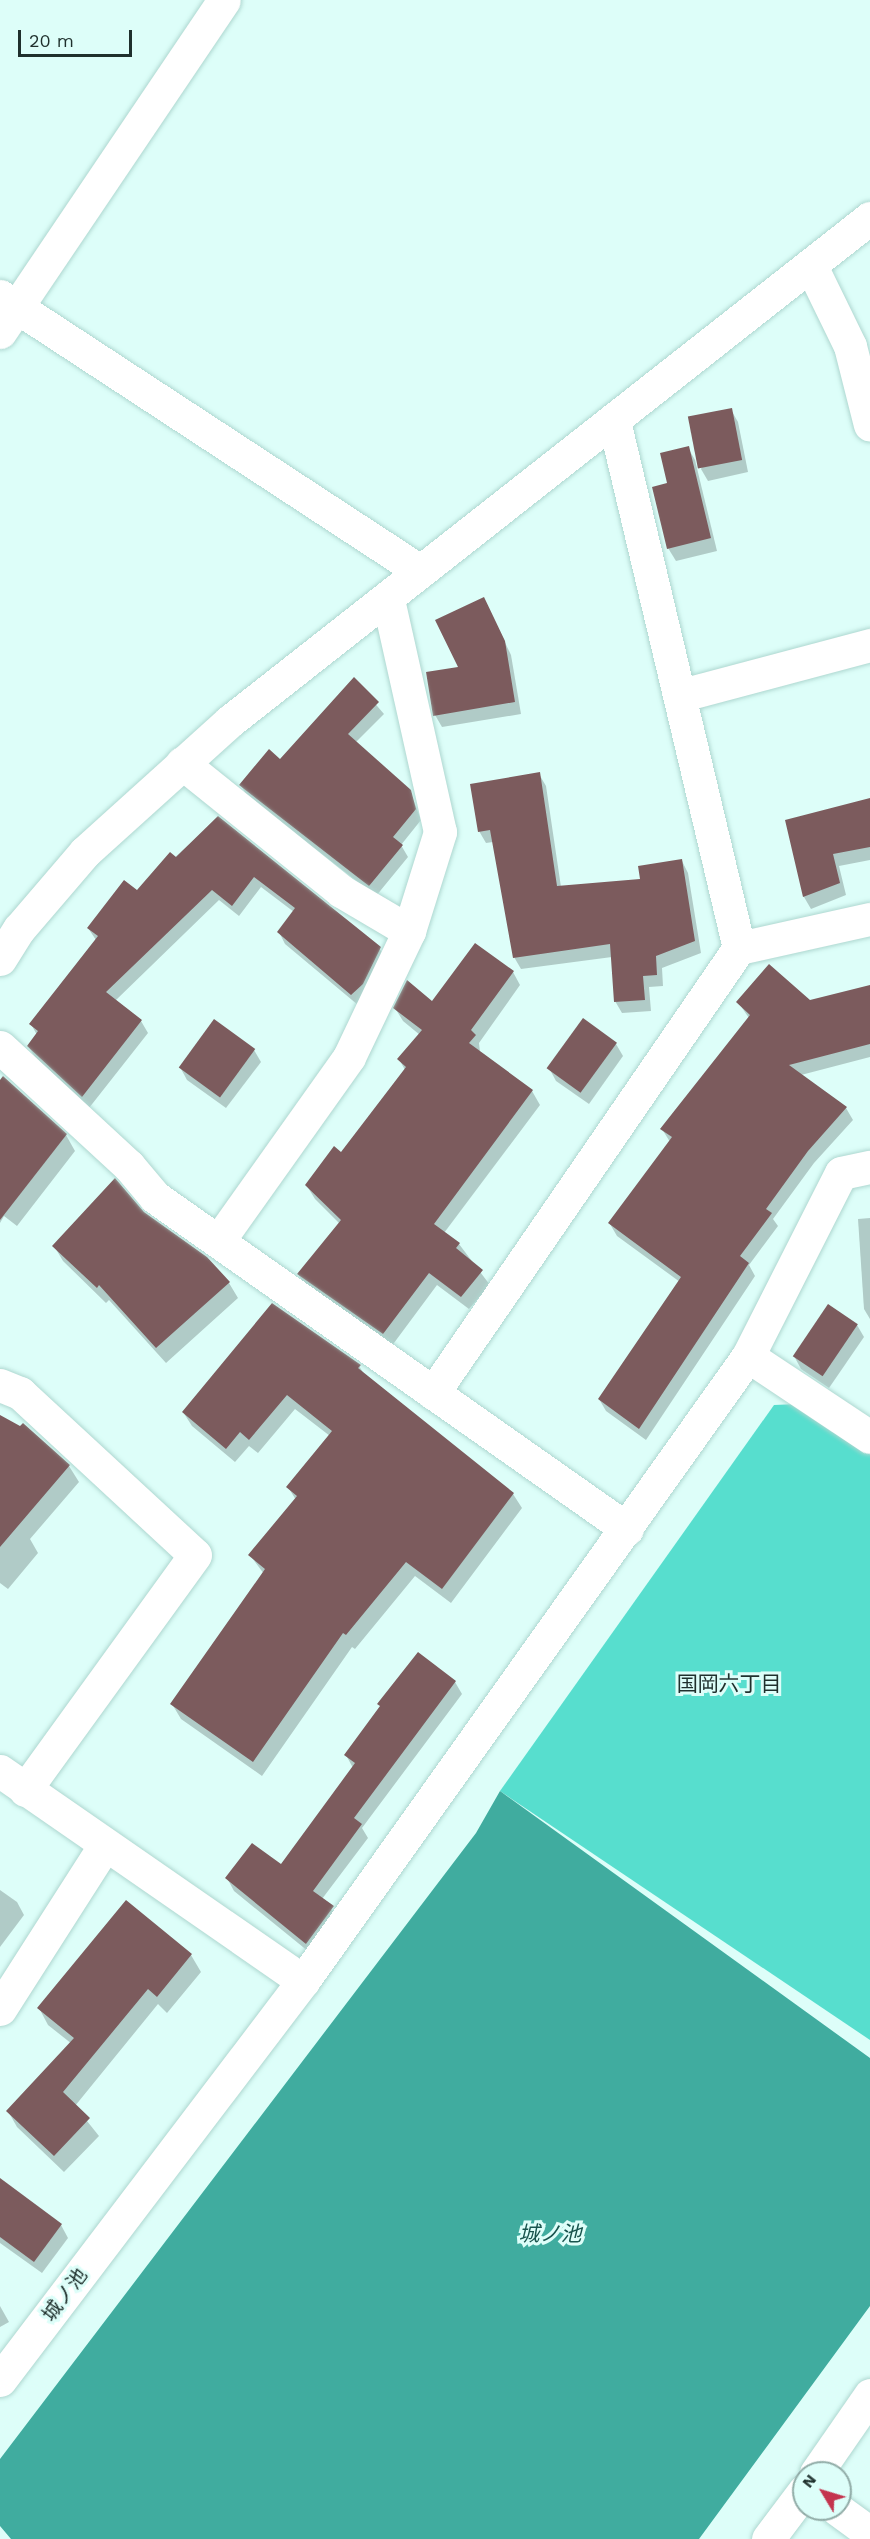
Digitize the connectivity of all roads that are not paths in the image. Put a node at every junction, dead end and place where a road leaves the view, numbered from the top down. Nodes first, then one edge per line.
1 (224, 0) edge
2 (870, 218) edge
3 (811, 266) junction
4 (6, 312) edge
5 (614, 421) junction
6 (870, 425) edge
7 (420, 571) junction
8 (388, 599) junction
9 (870, 645) edge
10 (682, 695) junction
11 (182, 763) junction
12 (870, 919) edge
13 (409, 931) junction
14 (739, 948) junction
15 (0, 959) edge
16 (0, 1047) edge
17 (870, 1167) edge
18 (219, 1240) junction
19 (748, 1356) junction
20 (0, 1385) edge
21 (433, 1394) junction
22 (870, 1437) edge
23 (627, 1529) junction
24 (13, 1780) edge
25 (105, 1845) junction
26 (303, 1981) junction
27 (0, 2009) edge
28 (0, 2380) edge
29 (870, 2396) edge
30 (824, 2461) edge
31 (792, 2507) edge
32 (852, 2520) edge
33 (870, 2533) edge
34 (768, 2539) edge

1 - 4 street
2 - 3 street
3 - 5 street
3 - 6 street
4 - 7 street
5 - 7 street
5 - 10 street
7 - 8 street
8 - 11 street
8 - 13 street
9 - 10 street
10 - 14 street
11 - 13 street
11 - 15 street
12 - 14 street
13 - 18 street
14 - 21 street
16 - 18 street
17 - 19 street, 城ノ池
18 - 21 street
19 - 22 street
19 - 23 street, 城ノ池
20 - 24 street
21 - 23 street
23 - 26 street, 城ノ池
24 - 25 street
25 - 26 street
25 - 27 street
26 - 28 street, 城ノ池
29 - 30 street
31 - 34 street
32 - 33 street

